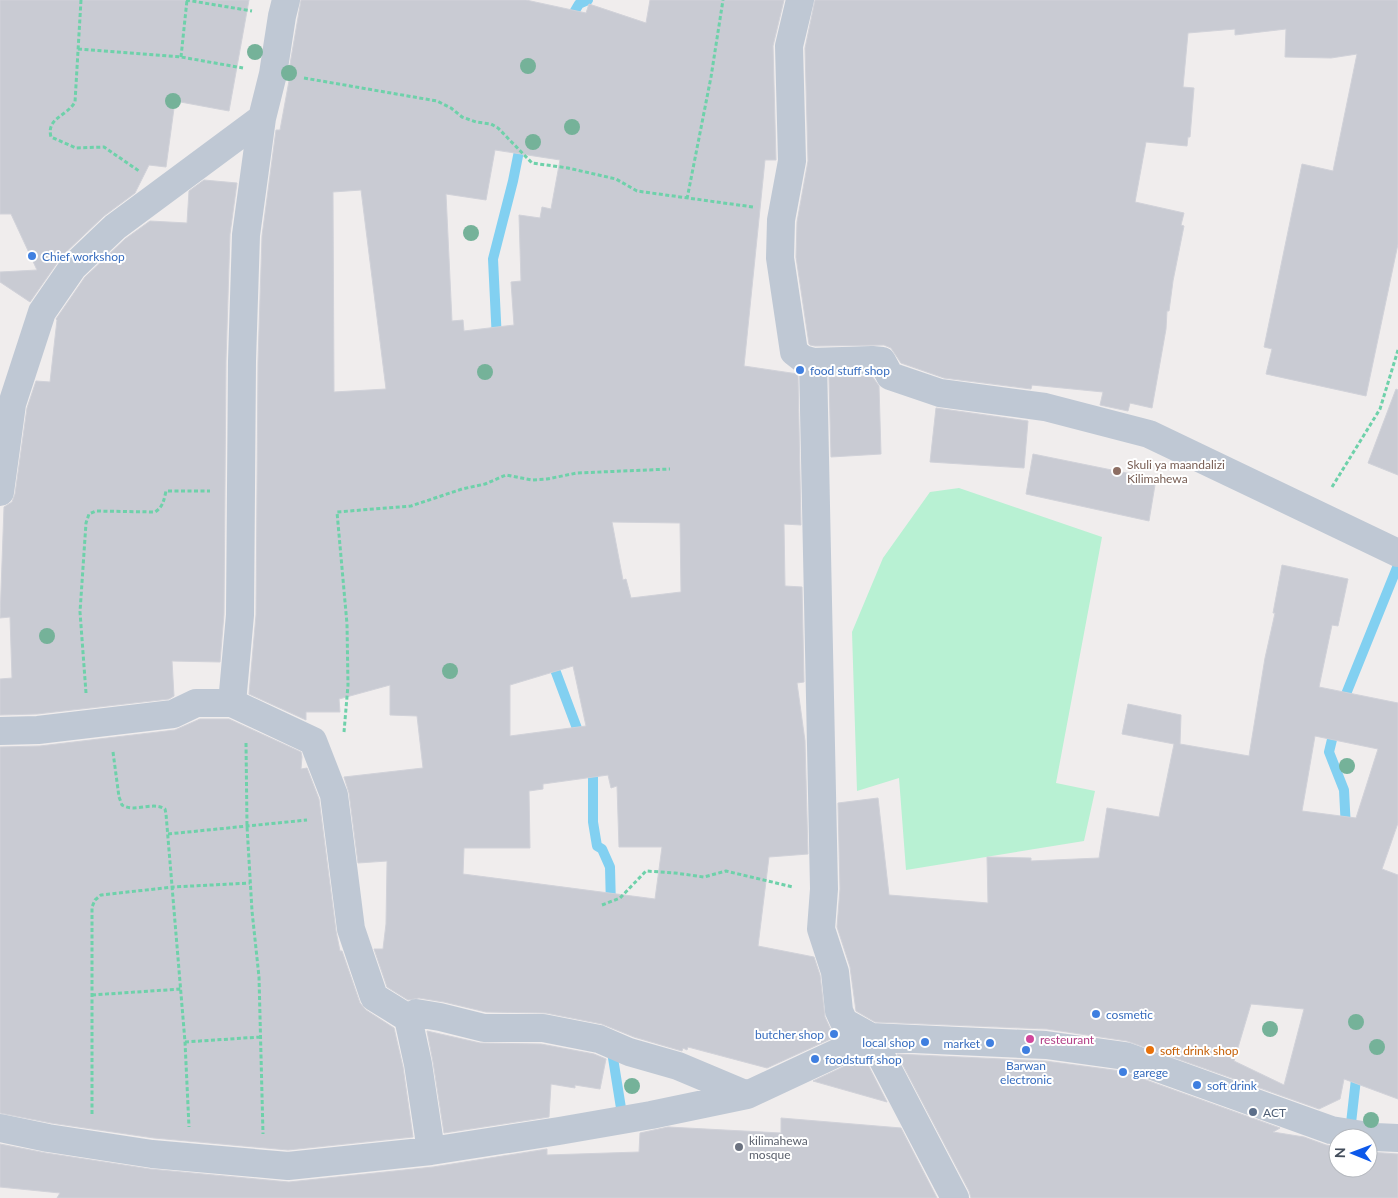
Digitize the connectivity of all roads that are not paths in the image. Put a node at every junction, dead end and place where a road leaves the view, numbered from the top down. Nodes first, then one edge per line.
1 (800, 0) edge
2 (284, 8) edge
3 (262, 118) junction
4 (813, 362) junction
5 (0, 492) edge
6 (1390, 549) edge
7 (239, 707) junction
8 (0, 731) edge
9 (408, 1018) junction
10 (871, 1037) junction
11 (746, 1095) junction
12 (0, 1128) edge
13 (1398, 1138) edge
14 (431, 1151) junction
15 (955, 1198) edge

1 - 4 street
2 - 3 street
3 - 5 street
3 - 7 street
4 - 6 street
4 - 10 street
7 - 8 street
7 - 9 street
9 - 11 street
9 - 14 street
10 - 11 street
10 - 13 street
10 - 15 street
11 - 14 street
12 - 14 street

